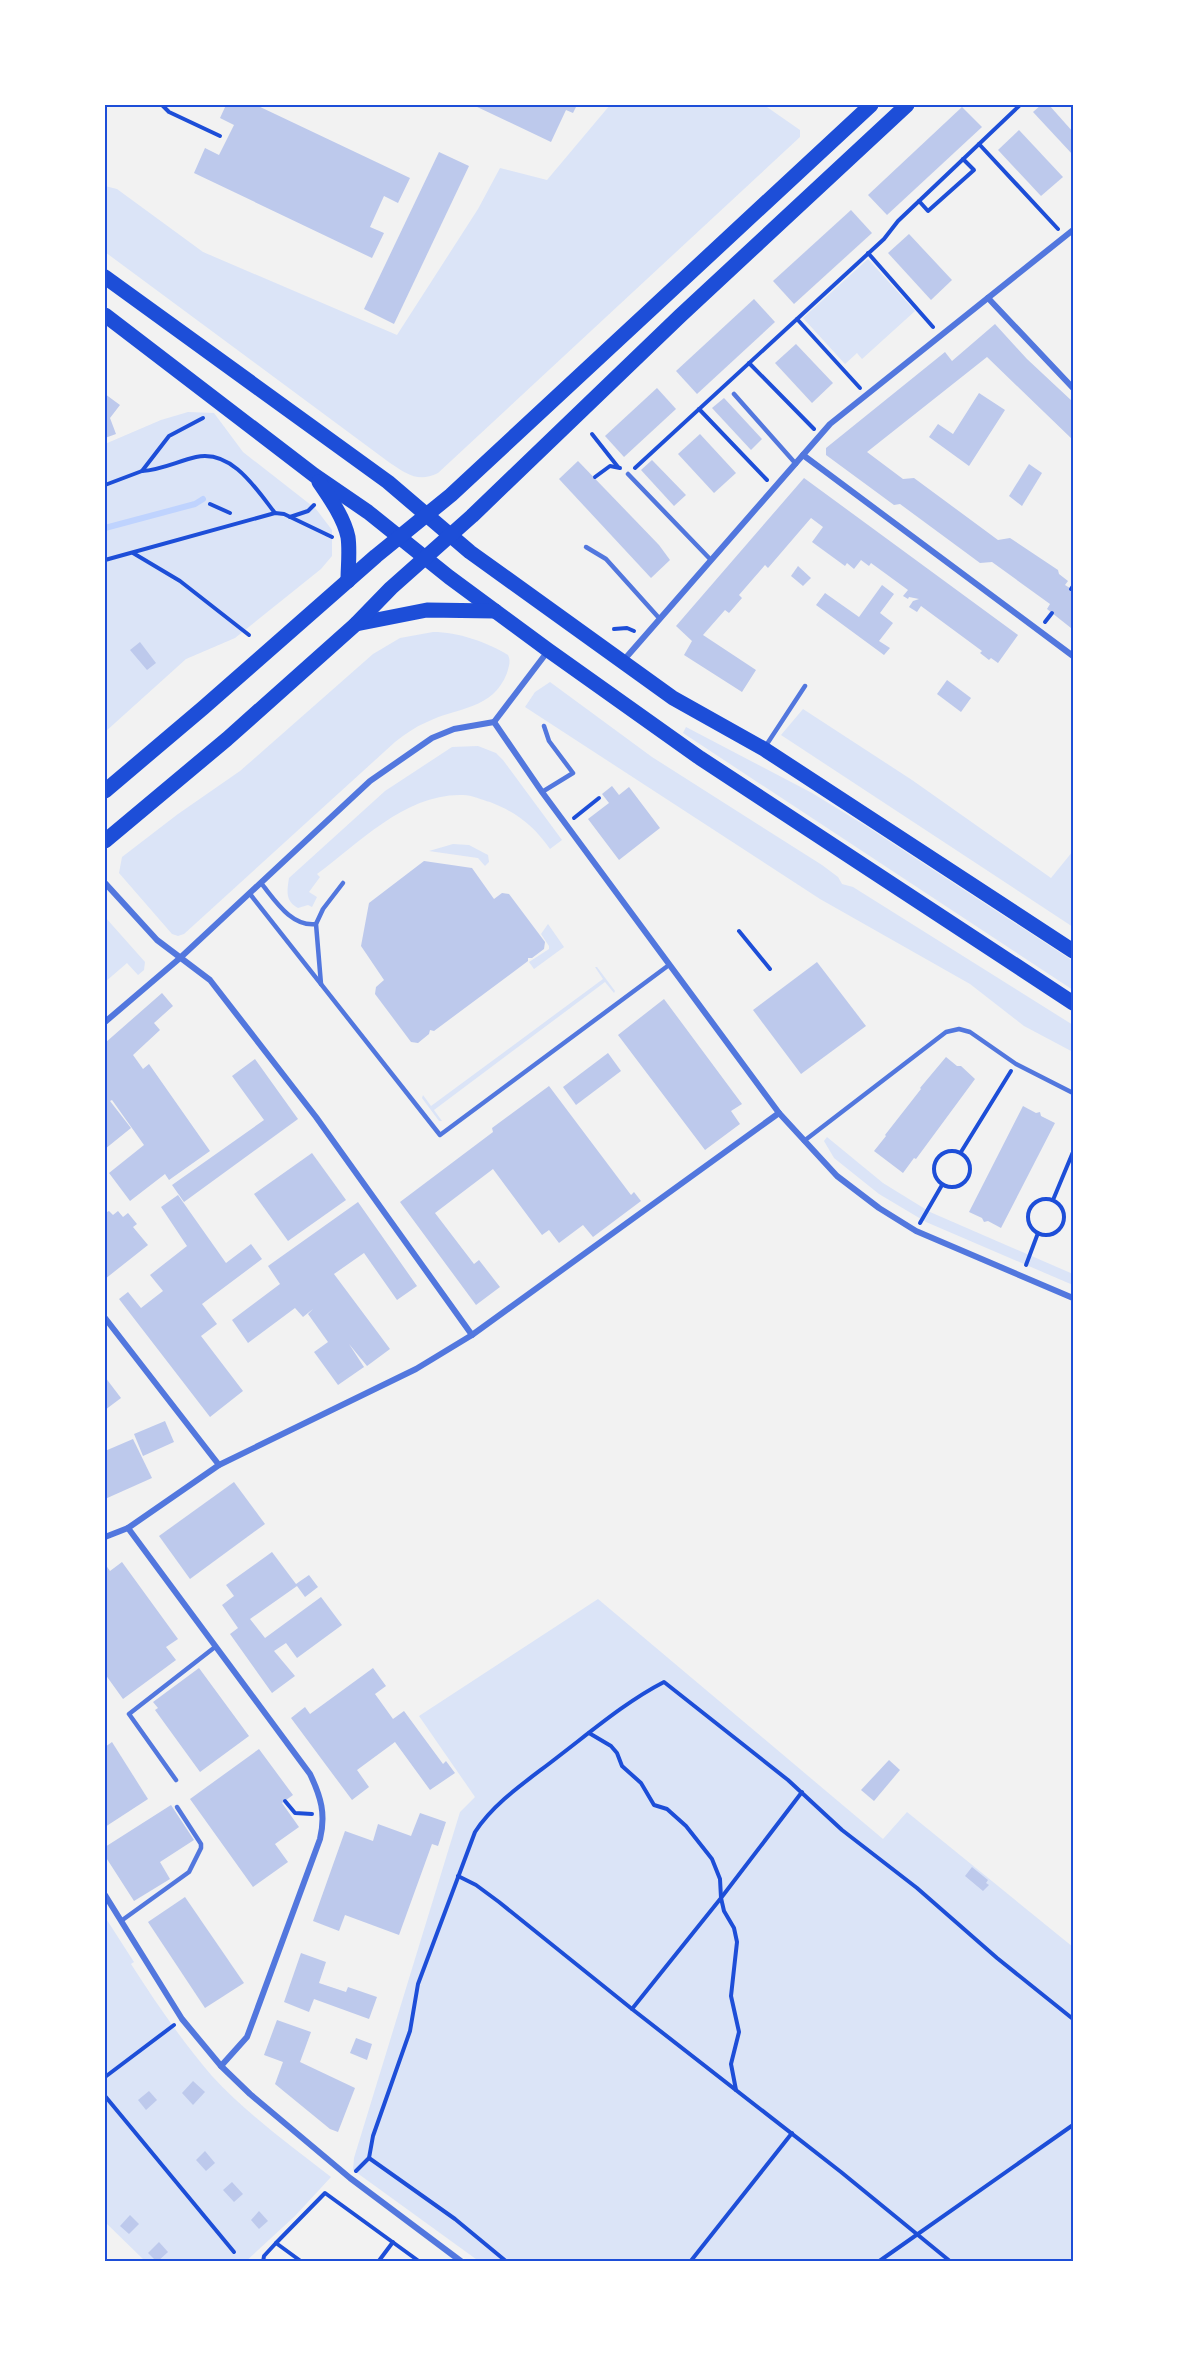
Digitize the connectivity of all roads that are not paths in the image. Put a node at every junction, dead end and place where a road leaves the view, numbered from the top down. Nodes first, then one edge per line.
1 (871, 105) edge
2 (907, 105) edge
3 (1073, 230) edge
4 (105, 277) edge
5 (988, 298) junction
6 (105, 315) edge
7 (1073, 388) edge
8 (734, 394) dead end
9 (803, 455) junction
10 (796, 464) junction
11 (628, 474) road end
12 (314, 475) junction
13 (426, 515) junction
14 (450, 536) junction
15 (399, 537) junction
16 (586, 547) dead end
17 (425, 558) junction
18 (710, 559) junction
19 (348, 581) junction
20 (495, 611) junction
21 (659, 618) junction
22 (356, 624) junction
23 (548, 650) junction
24 (1073, 656) edge
25 (622, 662) junction
26 (805, 686) dead end
27 (494, 723) junction
28 (544, 726) dead end
29 (764, 749) junction
30 (105, 791) edge
31 (542, 792) junction
32 (105, 841) edge
33 (105, 883) edge
34 (261, 883) junction
35 (344, 883) dead end
36 (250, 894) junction
37 (316, 924) junction
38 (1073, 951) edge
39 (180, 958) junction
40 (669, 965) junction
41 (321, 984) junction
42 (1073, 1003) edge
43 (105, 1022) edge
44 (1073, 1093) edge
45 (779, 1113) junction
46 (803, 1141) junction
47 (1073, 1298) edge
48 (105, 1318) edge
49 (472, 1335) junction
50 (219, 1465) junction
51 (128, 1528) junction
52 (105, 1537) edge
53 (215, 1647) junction
54 (176, 1780) dead end
55 (177, 1807) dead end
56 (105, 1895) edge
57 (121, 1921) junction
58 (221, 2066) junction
59 (462, 2262) edge

1 - 13 main road
2 - 14 main road
3 - 5 street
4 - 13 main road
5 - 7 street
5 - 9 street
6 - 12 main road
8 - 10 lane
9 - 10 street
9 - 24 street
10 - 18 street
11 - 18 lane
12 - 15 main road
12 - 19 main road
13 - 14 main road
13 - 15 main road
14 - 17 main road
14 - 25 main road
15 - 17 main road
15 - 19 main road
16 - 21 lane
17 - 20 main road
17 - 22 main road
18 - 21 street
19 - 30 main road
20 - 22 main road
20 - 23 main road
21 - 25 street
22 - 32 main road
23 - 27 street
23 - 42 main road
25 - 29 main road
26 - 29 lane
27 - 31 street
27 - 34 street
28 - 31 lane
29 - 38 main road
31 - 40 street
33 - 39 street
34 - 36 street
34 - 37 lane
35 - 37 lane
36 - 39 street
36 - 41 lane
37 - 41 lane
39 - 43 street
39 - 49 street
40 - 41 lane
40 - 45 street
44 - 46 lane
45 - 46 street
45 - 49 street
46 - 47 street
48 - 50 street
49 - 50 street
50 - 51 street
51 - 52 street
51 - 53 street
53 - 54 lane
53 - 58 street
55 - 57 lane
56 - 57 street
57 - 58 street
58 - 59 street

